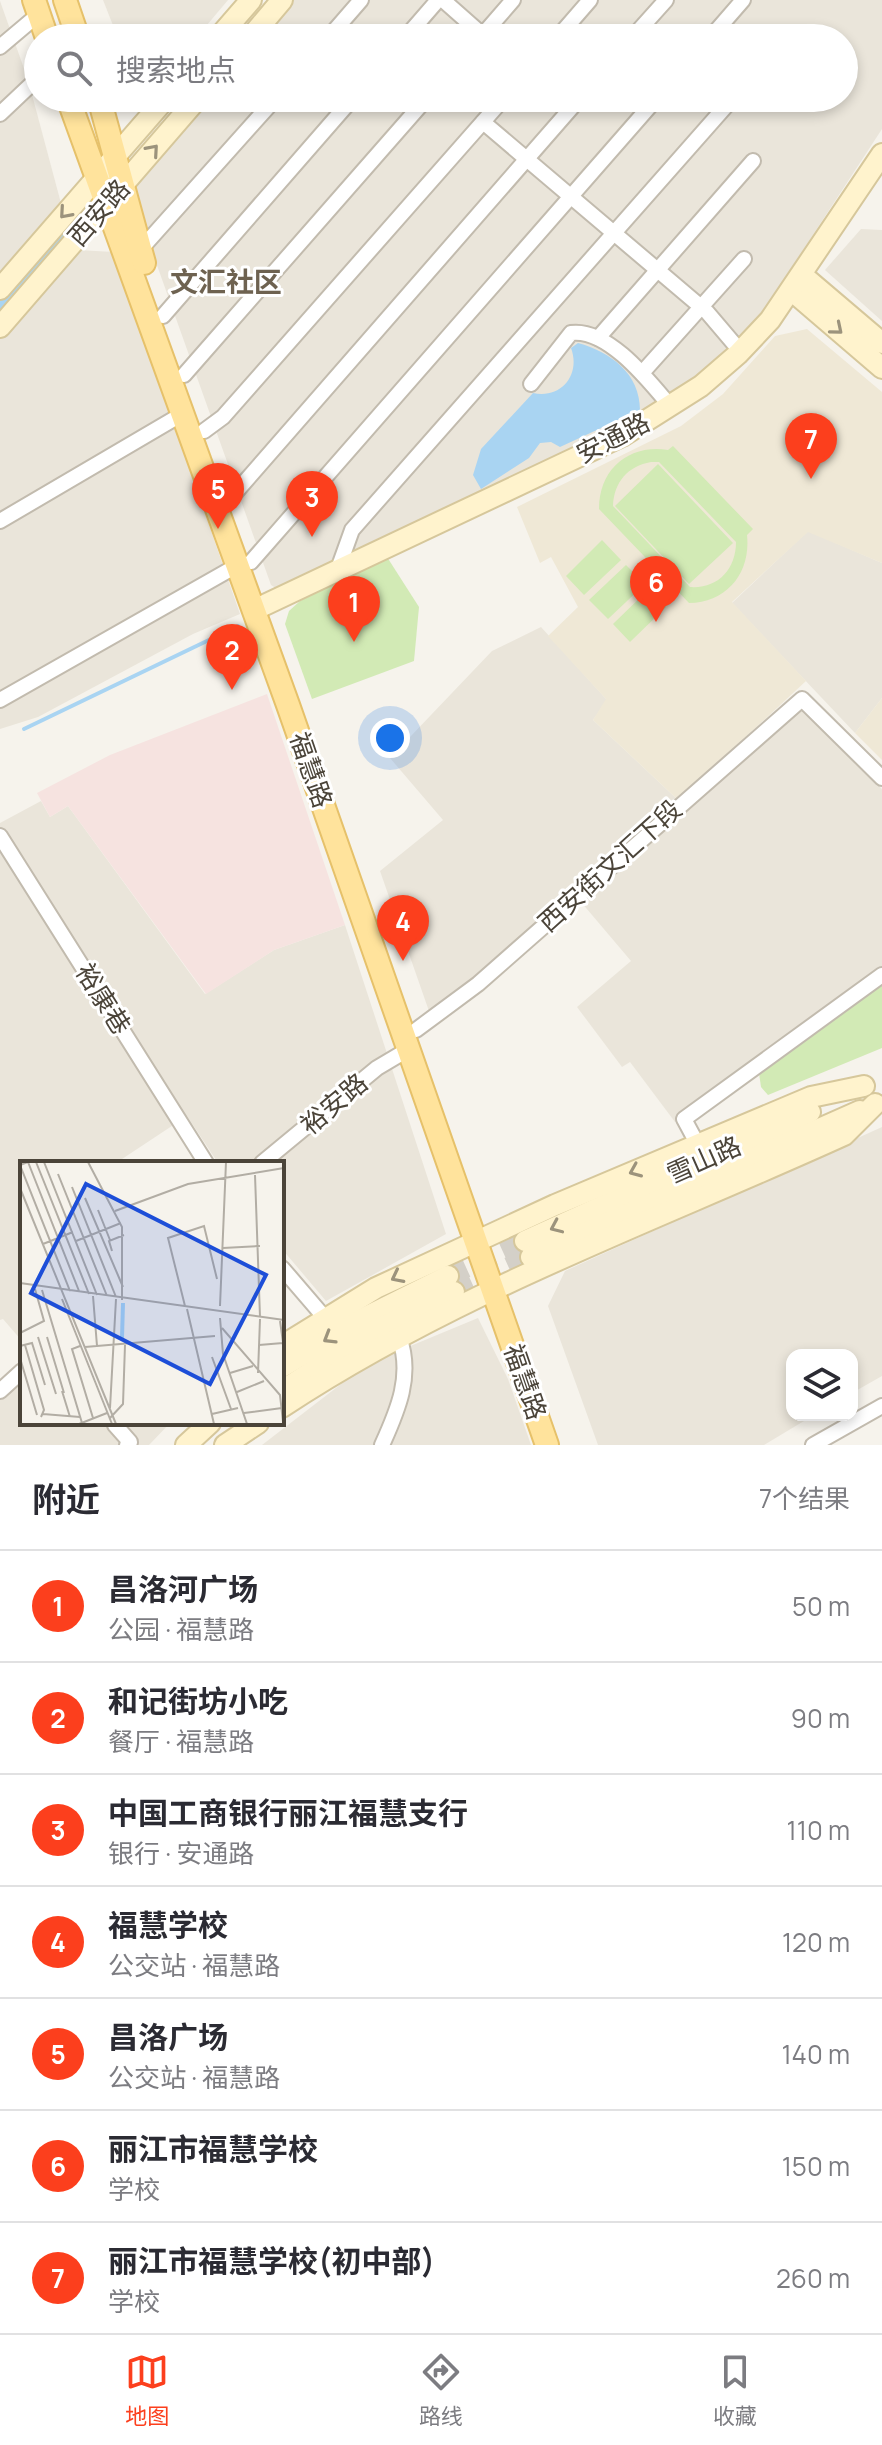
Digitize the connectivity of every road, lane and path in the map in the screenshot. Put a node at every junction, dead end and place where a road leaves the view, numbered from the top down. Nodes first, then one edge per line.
1 (65, 0) edge
2 (251, 0) edge
3 (282, 0) edge
4 (361, 0) edge
5 (440, 0) edge
6 (513, 0) edge
7 (590, 0) edge
8 (666, 0) edge
9 (743, 0) edge
10 (36, 7) edge
11 (73, 24) edge
12 (230, 24) edge
13 (262, 24) edge
14 (340, 24) edge
15 (418, 24) edge
16 (468, 24) edge
17 (494, 24) edge
18 (569, 24) edge
19 (645, 24) edge
20 (722, 24) edge
21 (0, 47) edge
22 (24, 91) edge
23 (73, 112) edge
24 (104, 112) edge
25 (154, 112) edge
26 (186, 112) edge
27 (263, 112) edge
28 (341, 112) edge
29 (415, 112) edge
30 (492, 112) edge
31 (568, 112) edge
32 (645, 112) edge
33 (721, 112) edge
34 (0, 114) edge
35 (483, 122) junction
36 (117, 154) junction
37 (882, 154) edge
38 (527, 159) junction
39 (753, 161) dead end
40 (97, 177) junction
41 (124, 184) junction
42 (571, 196) junction
43 (107, 203) junction
44 (614, 233) junction
45 (140, 250) junction
46 (744, 259) dead end
47 (658, 270) junction
48 (796, 282) junction
49 (0, 289) edge
50 (701, 307) junction
51 (163, 316) junction
52 (0, 327) edge
53 (598, 338) junction
54 (882, 343) edge
55 (741, 352) junction
56 (882, 368) edge
57 (642, 373) junction
58 (184, 375) junction
59 (531, 384) dead end
60 (671, 407) junction
61 (184, 413) junction
62 (204, 431) junction
63 (229, 500) junction
64 (0, 521) edge
65 (244, 564) junction
66 (338, 569) junction
67 (260, 607) junction
68 (0, 700) edge
69 (882, 778) edge
70 (0, 836) edge
71 (882, 975) edge
72 (412, 1039) junction
73 (873, 1082) edge
74 (878, 1103) edge
75 (698, 1145) junction
76 (205, 1161) edge
77 (264, 1161) edge
78 (482, 1238) junction
79 (284, 1270) edge
80 (499, 1288) junction
81 (325, 1318) junction
82 (399, 1337) junction
83 (284, 1345) edge
84 (284, 1366) edge
85 (20, 1373) edge
86 (284, 1390) edge
87 (0, 1391) edge
88 (284, 1406) edge
89 (882, 1406) edge
90 (115, 1425) edge
91 (200, 1425) edge
92 (208, 1425) edge
93 (240, 1425) edge
94 (255, 1425) edge
95 (188, 1443) edge
96 (127, 1445) edge
97 (218, 1445) edge
98 (225, 1445) edge
99 (382, 1445) edge
100 (547, 1445) edge
101 (561, 1445) edge
102 (813, 1445) edge

1 - 11 main road
2 - 12 main road
3 - 13 main road
4 - 14 street
5 - 15 street
5 - 16 street
6 - 17 street
7 - 18 street
8 - 19 street
9 - 20 street
10 - 21 street
22 - 34 street
23 - 40 main road, 福慧路
24 - 36 main road, 福慧路
25 - 36 main road, 西安路
41 -> 26 main road, 西安路
27 - 45 street
28 - 51 street
29 - 58 street
30 - 35 street
31 - 38 street
32 - 42 street
33 - 44 street
35 - 38 street
35 - 62 street
36 - 40 main road, 西安路
36 - 41 main road, 福慧路
37 - 48 main road, 安通路
38 - 42 street
38 - 63 street
39 - 47 street
40 - 43 main road, 福慧路
40 -> 49 main road, 西安路
41 - 43 main road, 西安路
41 - 45 main road, 福慧路
42 - 44 street
42 - 65 street
43 - 52 main road, 西安路
43 - 61 main road, 福慧路
44 - 47 street
44 - 66 street
45 - 51 main road, 福慧路
46 - 50 street
47 - 50 street
47 - 53 street
48 - 54 main road
48 - 55 main road, 安通路
48 -> 56 main road
50 - 55 street
50 - 57 street
51 - 58 main road, 福慧路
53 - 57 street
53 - 59 street
55 - 60 main road, 安通路
57 - 60 street
58 - 62 main road, 福慧路
60 - 66 main road, 安通路
61 - 64 street
61 - 65 main road, 福慧路
62 - 63 main road, 福慧路
63 - 65 main road, 福慧路
65 - 67 main road, 福慧路
65 - 68 street
66 - 67 main road, 安通路
67 - 72 main road, 福慧路
69 - 72 street, 西安街文汇下段
70 - 76 street, 裕康巷
71 - 75 street
72 - 77 street, 裕安路
72 - 78 main road, 福慧路
73 -> 74 main road, 雪山路
73 - 75 main road
74 - 80 main road
75 -> 78 main road
78 - 80 main road, 福慧路
78 -> 81 main road
79 - 81 street
80 - 82 main road
80 - 100 main road, 福慧路
80 - 101 main road, 福慧路
81 - 83 main road
82 - 88 main road
82 - 99 street
86 -> 84 main road
85 - 87 street
89 - 102 street
90 - 96 street
91 - 95 main road
92 - 95 main road
93 - 97 main road
94 - 98 main road

